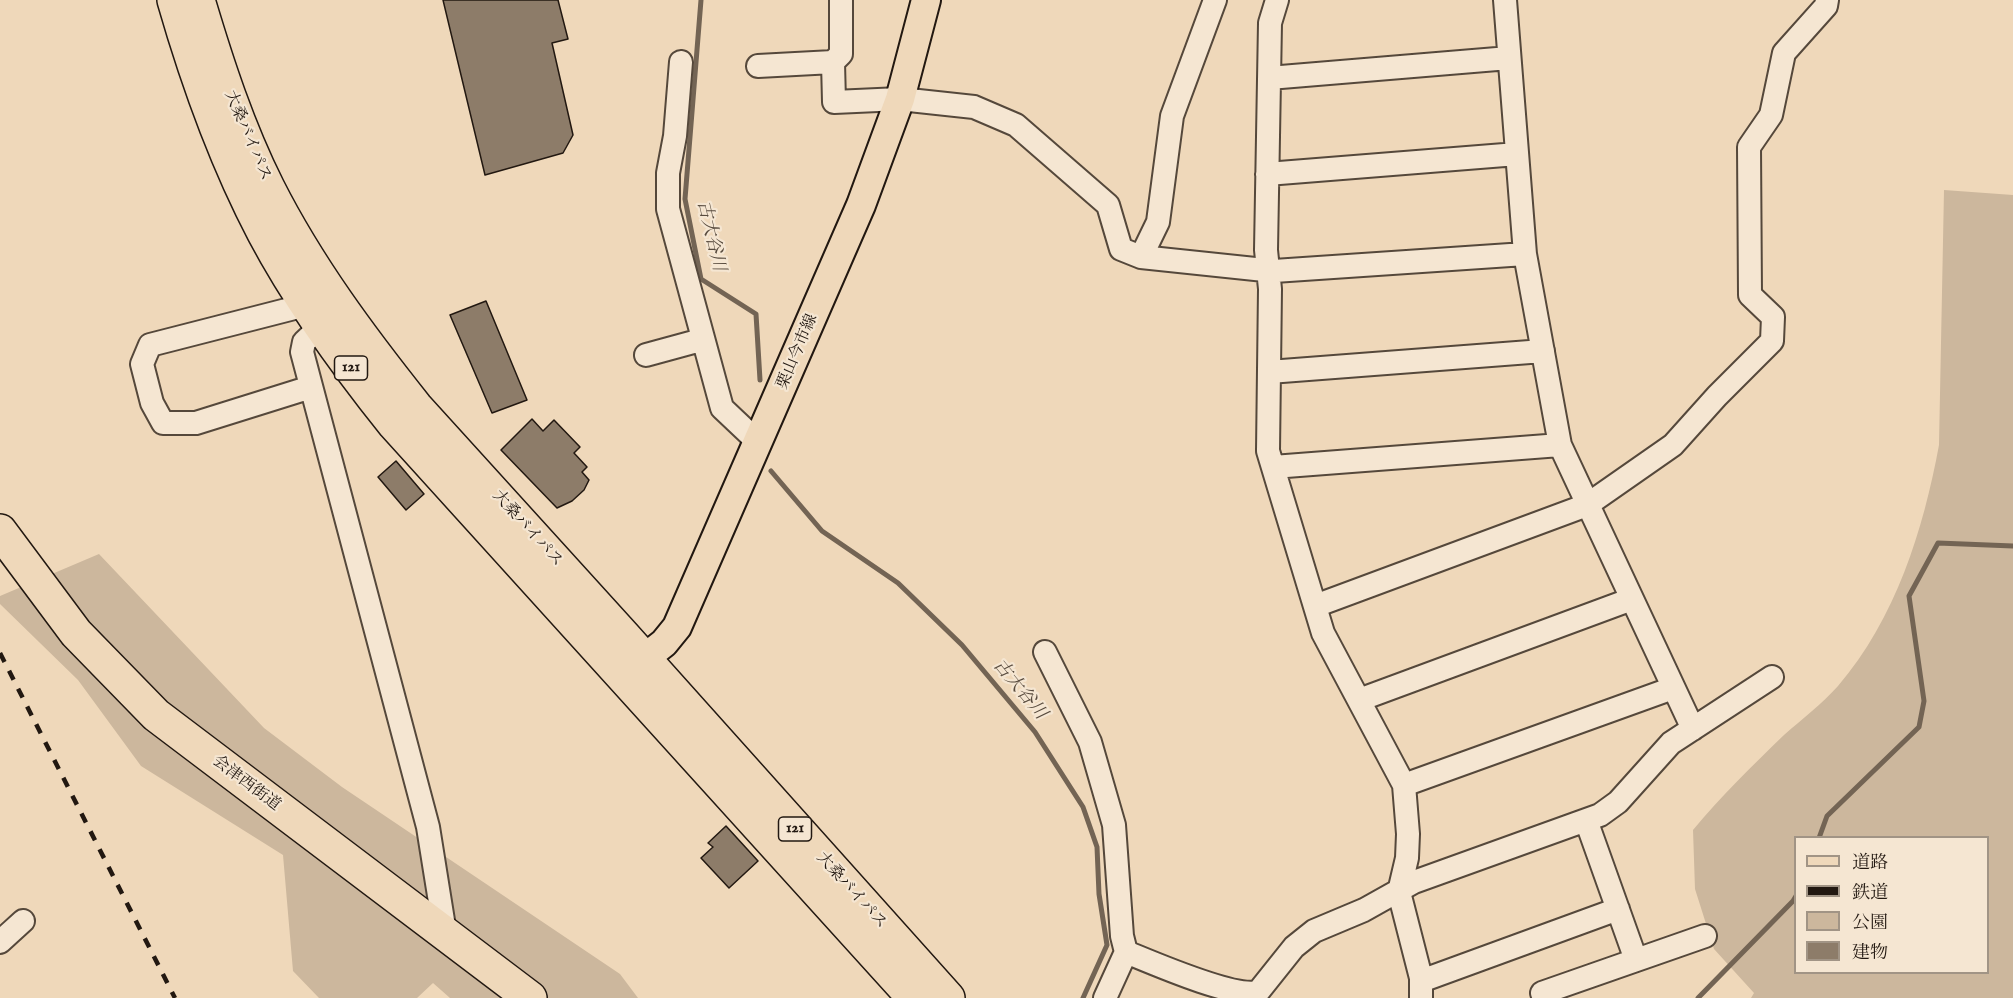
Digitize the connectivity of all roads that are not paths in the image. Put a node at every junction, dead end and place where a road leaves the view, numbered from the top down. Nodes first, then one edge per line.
1 (174, 0) edge
2 (198, 0) edge
3 (842, 0) edge
4 (926, 0) edge
5 (1215, 0) edge
6 (1277, 0) edge
7 (1504, 0) edge
8 (1827, 0) edge
9 (1509, 58) junction
10 (681, 62) dead end
11 (833, 62) junction
12 (758, 66) dead end
13 (1269, 78) junction
14 (900, 99) junction
15 (1517, 154) junction
16 (1267, 174) junction
17 (1525, 254) junction
18 (1141, 257) junction
19 (1268, 271) junction
20 (314, 316) junction
21 (701, 340) junction
22 (1543, 351) junction
23 (646, 355) dead end
24 (1269, 372) junction
25 (379, 382) junction
26 (311, 387) junction
27 (759, 443) junction
28 (1560, 446) junction
29 (1273, 467) junction
30 (1587, 505) junction
31 (0, 531) edge
32 (1632, 599) junction
33 (1315, 606) junction
34 (1045, 652) dead end
35 (633, 668) junction
36 (1772, 677) dead end
37 (1673, 687) junction
38 (1359, 700) junction
39 (1693, 729) junction
40 (1404, 785) junction
41 (1586, 820) junction
42 (1400, 890) junction
43 (1618, 909) junction
44 (23, 921) dead end
45 (445, 933) junction
46 (1705, 936) dead end
47 (0, 942) edge
48 (1126, 952) junction
49 (1636, 960) junction
50 (1421, 990) edge
51 (530, 998) edge
52 (914, 998) edge
53 (948, 998) edge
54 (1105, 998) edge
55 (1544, 998) edge

1 - 20 highway, 大桑バイパス / 121
2 - 25 highway, 大桑バイパス / 121
3 - 11 street
4 - 14 main road, 栗山今市線
5 - 18 street
6 - 13 street
7 - 9 street
8 - 30 street
9 - 13 street
9 - 15 street
10 - 21 street
11 - 12 street
11 - 14 street
13 - 16 street
14 - 18 street
14 - 27 main road, 栗山今市線
15 - 16 street
15 - 17 street
16 - 19 street
17 - 19 street
17 - 22 street
18 - 19 street
19 - 24 street
20 - 25 highway, 大桑バイパス / 121
20 - 26 street
20 - 26 street
21 - 23 street
21 - 27 street
22 - 24 street
22 - 28 street
24 - 29 street
25 - 35 highway, 大桑バイパス / 121
26 - 45 street
27 - 35 main road, 栗山今市線
28 - 29 street
28 - 30 street
29 - 33 street
30 - 32 street
30 - 33 street
31 - 45 highway, 会津西街道
32 - 37 street
32 - 38 street
33 - 38 street
34 - 48 street
35 - 52 highway, 大桑バイパス / 121
35 - 53 highway, 大桑バイパス / 121
36 - 39 street
37 - 39 street
37 - 40 street
38 - 40 street
39 - 41 street
40 - 42 street
41 - 42 street
41 - 43 street
42 - 48 street
42 - 50 street
43 - 49 street
43 - 50 street
44 - 47 street
45 - 51 highway, 会津西街道
46 - 49 street
48 - 54 street
49 - 55 street

